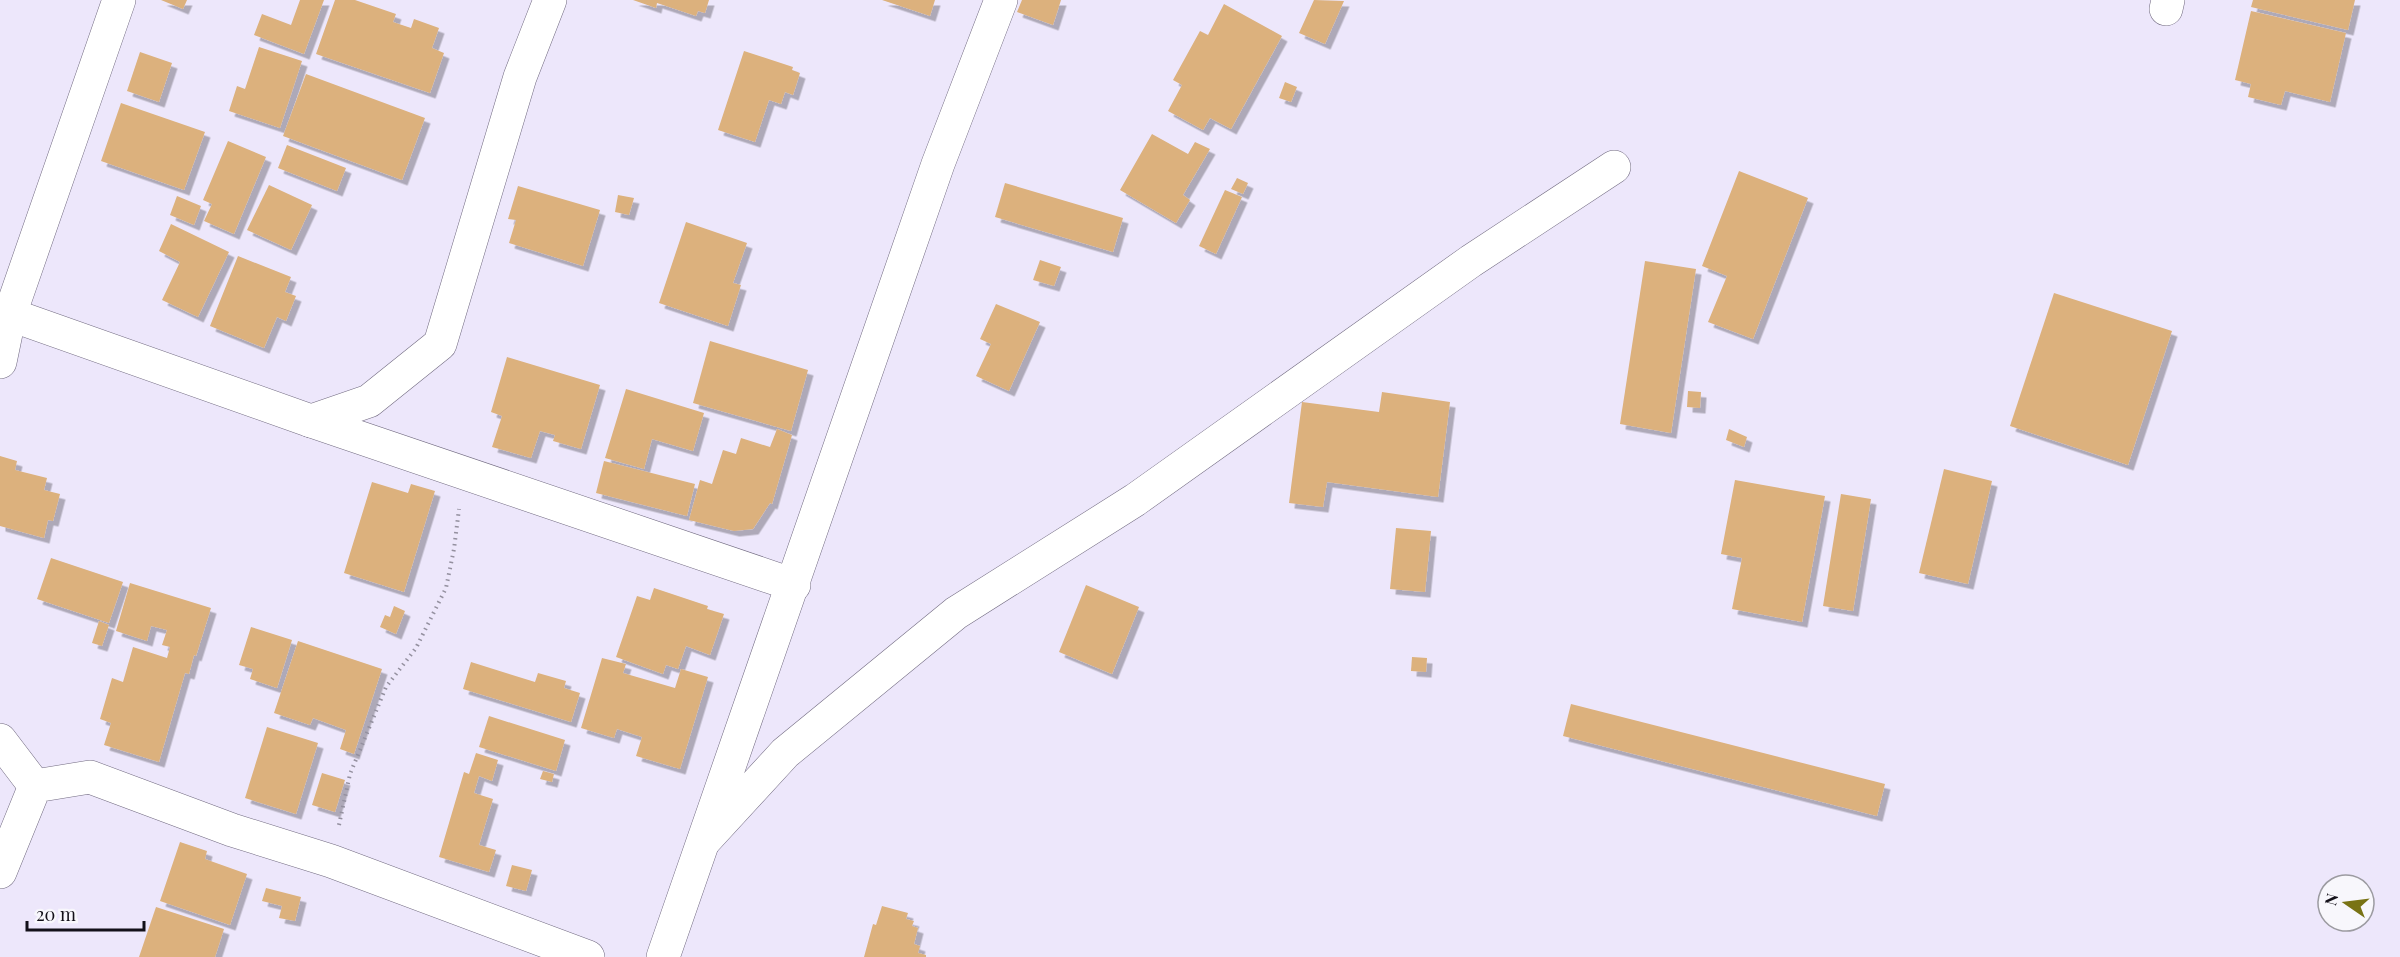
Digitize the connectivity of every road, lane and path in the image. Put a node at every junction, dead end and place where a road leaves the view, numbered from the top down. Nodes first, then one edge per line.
1 (119, 0) edge
2 (550, 0) edge
3 (1001, 0) edge
4 (1614, 167) dead end
5 (5, 312) edge
6 (0, 362) edge
7 (310, 421) junction
8 (438, 465) junction
9 (794, 585) junction
10 (0, 740) edge
11 (35, 786) junction
12 (705, 840) junction
13 (331, 861) junction
14 (0, 872) edge
15 (588, 957) edge
16 (663, 957) edge

1 - 5 street
2 - 7 street
3 - 9 street
4 - 12 street
5 - 6 street
5 - 7 street
7 - 8 street
8 - 9 street
8 - 13 path
9 - 12 street
10 - 11 street
11 - 13 street
11 - 14 street
12 - 16 street
13 - 15 street

